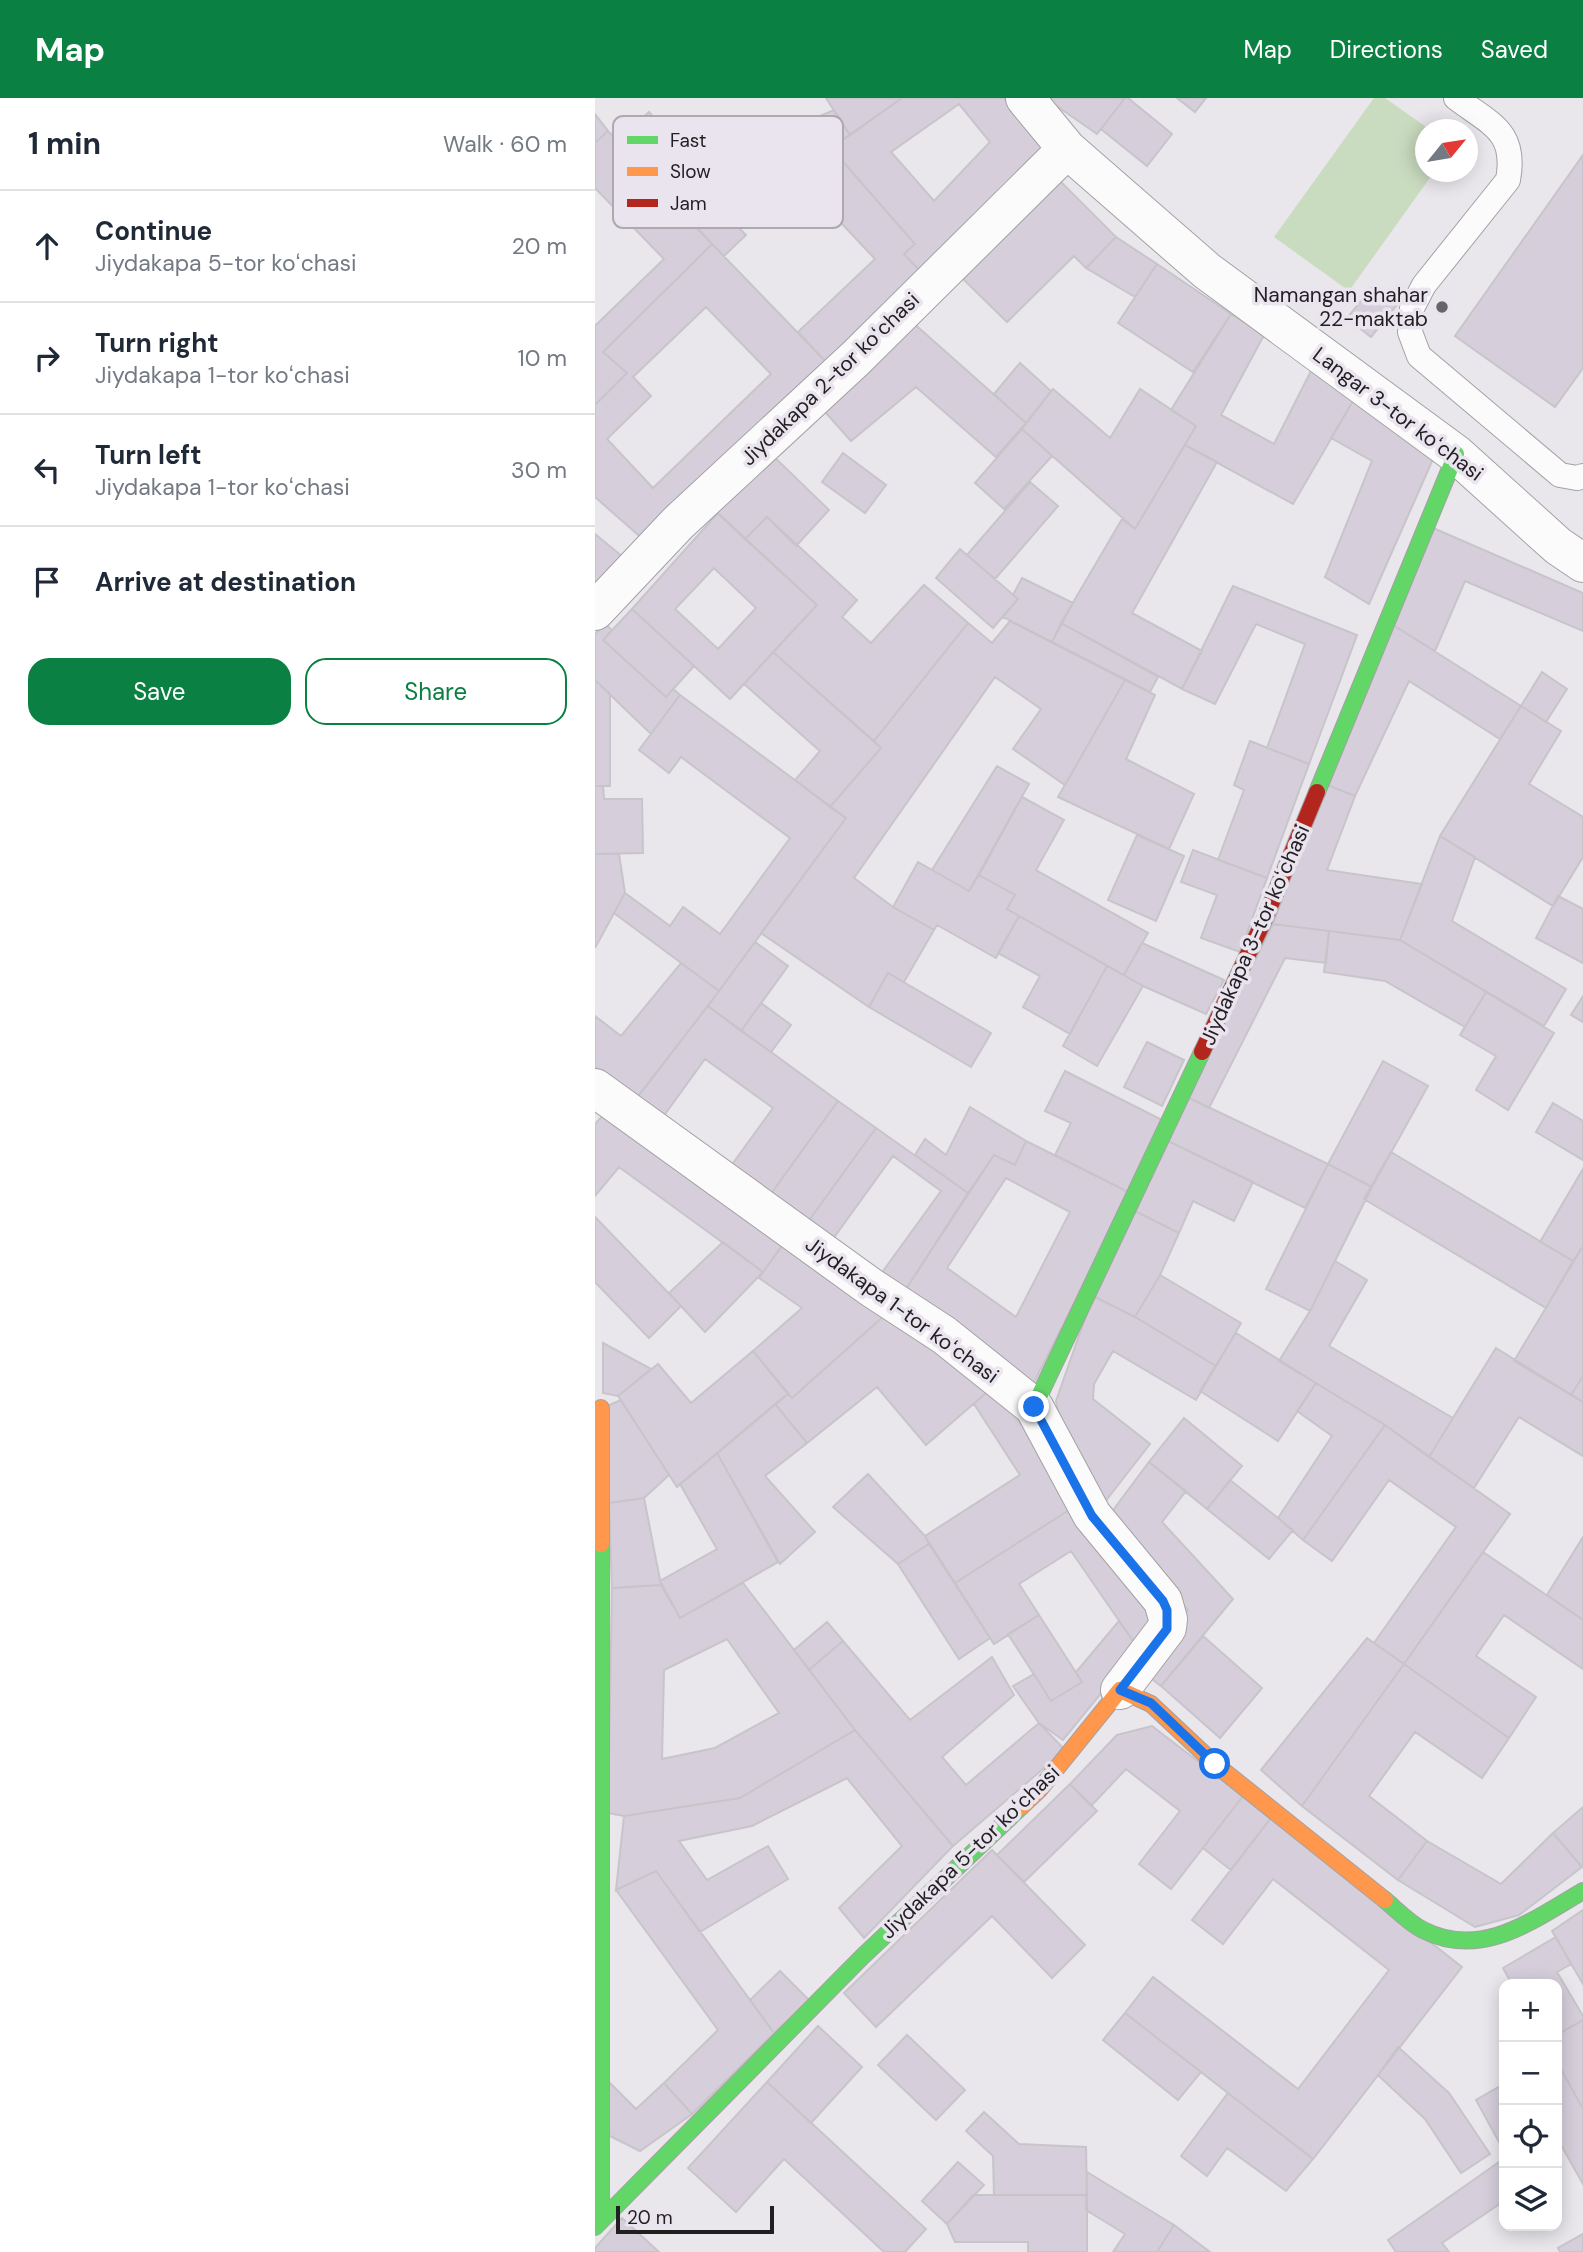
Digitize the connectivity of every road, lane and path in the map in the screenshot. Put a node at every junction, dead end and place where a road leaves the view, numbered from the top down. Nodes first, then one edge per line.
1 (1025, 98) edge
2 (1456, 98) edge
3 (1067, 149) junction
4 (1456, 454) junction
5 (1583, 476) edge
6 (1583, 563) edge
7 (595, 611) edge
8 (595, 1088) edge
9 (1034, 1407) junction
10 (601, 1408) dead end
11 (1120, 1690) junction
12 (1583, 1891) edge
13 (598, 2224) edge

1 - 3 street, Langar 3-tor koʻchasi
2 - 5 lane
3 - 4 street, Langar 3-tor koʻchasi
3 - 7 street, Jiydakapa 2-tor koʻchasi
4 - 6 street, Langar 3-tor koʻchasi
4 - 9 street, Jiydakapa 3-tor koʻchasi
8 - 9 street, Jiydakapa 1-tor koʻchasi
9 - 11 street, Jiydakapa 1-tor koʻchasi
10 - 13 street
11 - 12 street
11 - 13 street, Jiydakapa 5-tor koʻchasi

